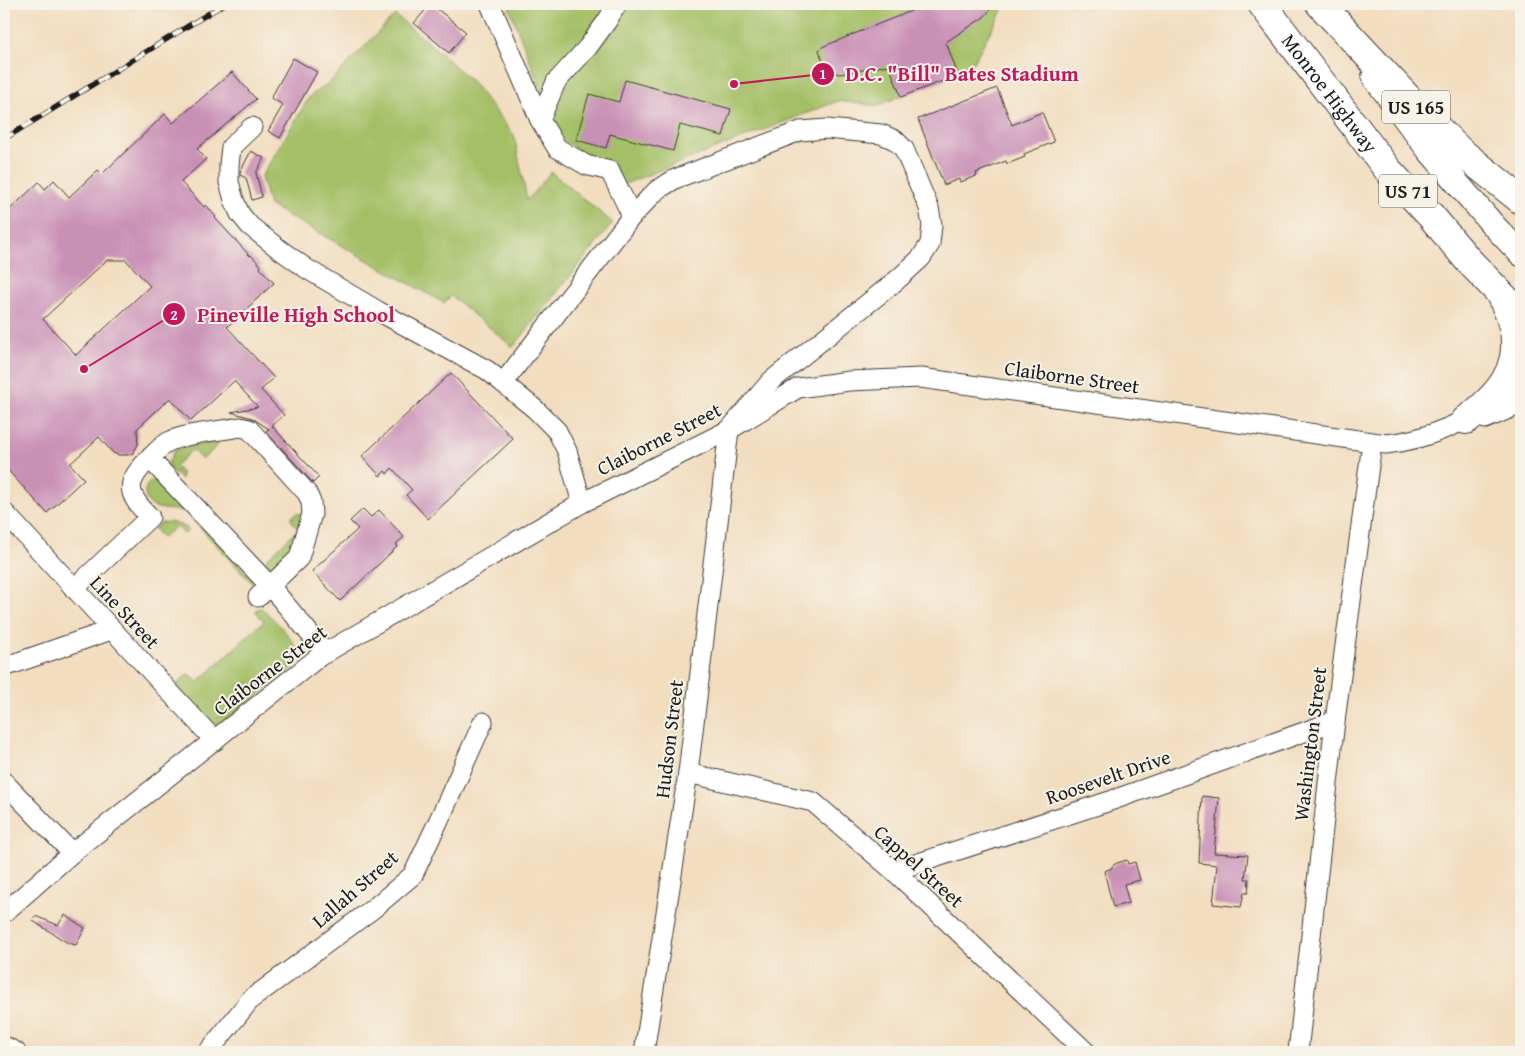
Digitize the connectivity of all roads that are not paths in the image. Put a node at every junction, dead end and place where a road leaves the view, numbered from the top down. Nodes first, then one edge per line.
1 (490, 4) edge
2 (618, 4) edge
3 (1262, 4) edge
4 (1319, 4) edge
5 (540, 120) junction
6 (252, 127) dead end
7 (1521, 200) edge
8 (632, 216) junction
9 (1521, 254) edge
10 (1495, 288) junction
11 (1521, 315) edge
12 (503, 383) junction
13 (1521, 388) edge
14 (1521, 404) edge
15 (1459, 423) junction
16 (730, 430) junction
17 (1372, 442) junction
18 (156, 465) junction
19 (582, 503) junction
20 (4, 512) edge
21 (299, 558) junction
22 (74, 590) junction
23 (264, 592) junction
24 (289, 608) junction
25 (111, 630) junction
26 (326, 653) junction
27 (4, 667) edge
28 (483, 722) dead end
29 (1335, 722) junction
30 (215, 741) junction
31 (688, 773) junction
32 (4, 782) edge
33 (72, 853) junction
34 (894, 871) junction
35 (4, 913) edge
36 (4, 1046) edge
37 (16, 1052) edge
38 (208, 1052) edge
39 (644, 1052) edge
40 (1086, 1052) edge
41 (1298, 1052) edge

1 - 5 street
2 - 5 street
3 - 10 highway, Monroe Highway / US 71
4 - 7 highway, US 165
4 - 9 main road, US 71
5 - 8 street
6 - 12 street
8 - 12 street
8 - 16 street
10 - 11 highway, Monroe Highway / US 71
10 - 15 highway
12 - 19 street
13 - 15 street, Claiborne Street
14 - 15 street, Claiborne Street
15 - 17 street, Claiborne Street
16 - 17 street, Claiborne Street
16 - 19 street, Claiborne Street
16 - 31 street, Hudson Street
17 - 29 street, Washington Street
18 - 21 street
18 - 22 street
18 - 23 street
19 - 26 street, Claiborne Street
20 - 22 street, Line Street
21 - 23 street
21 - 24 street
22 - 25 street, Line Street
23 - 24 street
24 - 26 street
25 - 27 street
25 - 30 street, Line Street
26 - 30 street, Claiborne Street
28 - 38 street, Lallah Street
29 - 34 street, Roosevelt Drive
29 - 41 street, Washington Street
30 - 33 street, Claiborne Street
31 - 34 street, Cappel Street
31 - 39 street, Hudson Street
32 - 33 street
33 - 35 street, Claiborne Street
34 - 40 street, Cappel Street
36 - 37 street

